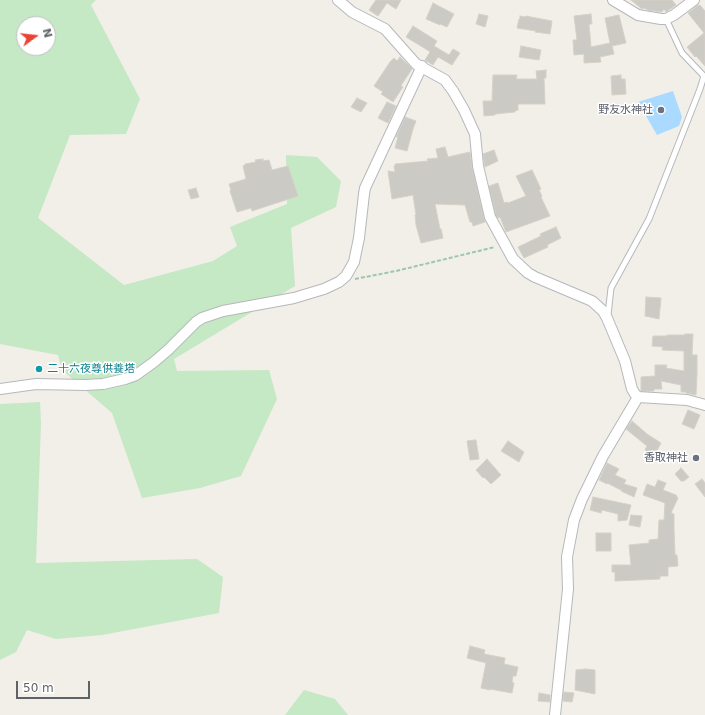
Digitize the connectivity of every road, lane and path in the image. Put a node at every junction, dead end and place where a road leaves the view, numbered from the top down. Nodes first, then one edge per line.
1 (338, 0) edge
2 (613, 0) edge
3 (694, 0) edge
4 (666, 19) junction
5 (422, 66) junction
6 (704, 77) edge
7 (506, 244) junction
8 (338, 282) junction
9 (607, 318) junction
10 (0, 389) edge
11 (638, 397) junction
12 (705, 405) edge
13 (555, 715) edge

1 - 5 street
2 - 4 street
3 - 4 street
4 - 6 lane
5 - 7 street
5 - 8 street
6 - 9 lane
7 - 8 path
7 - 9 street
8 - 10 street
9 - 11 street
11 - 12 street
11 - 13 street

